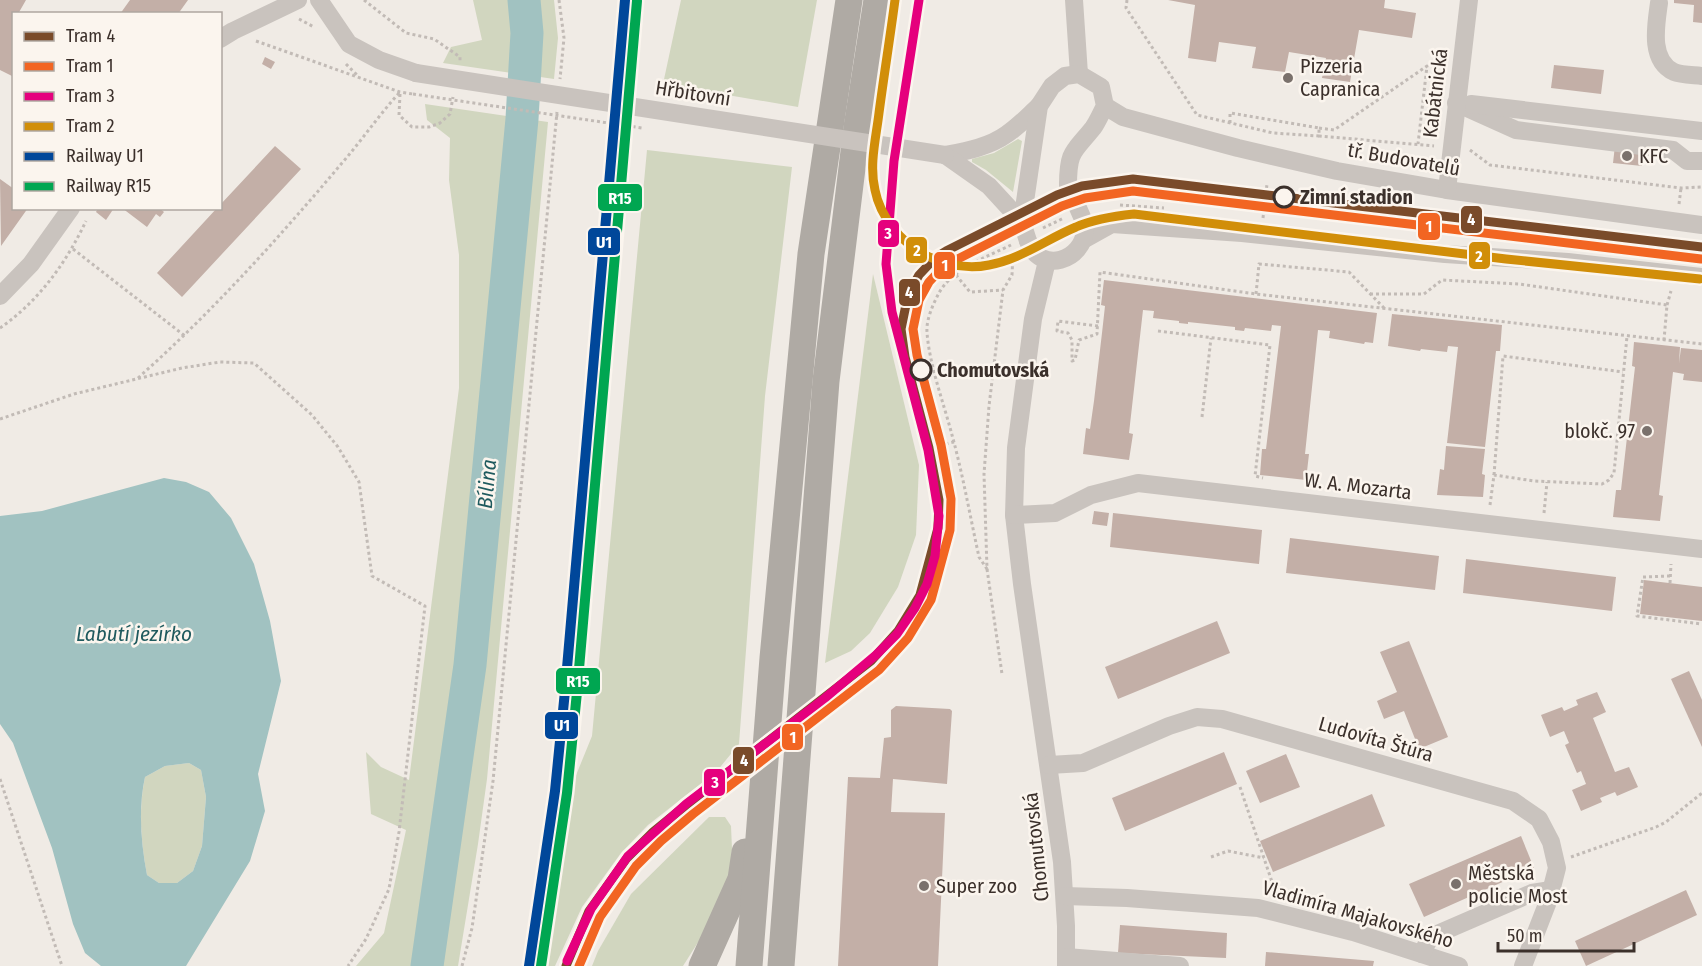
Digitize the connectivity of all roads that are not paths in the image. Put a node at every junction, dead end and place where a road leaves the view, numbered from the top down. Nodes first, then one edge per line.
1 (319, 0) edge
2 (849, 0) edge
3 (877, 0) edge
4 (1074, 0) edge
5 (1469, 0) edge
6 (290, 3) edge
7 (1659, 3) dead end
8 (222, 38) edge
9 (1079, 74) junction
10 (1702, 76) edge
11 (1456, 103) junction
12 (1040, 106) junction
13 (1105, 106) junction
14 (1702, 131) edge
15 (945, 154) junction
16 (1702, 161) edge
17 (1447, 190) junction
18 (69, 210) edge
19 (1019, 212) junction
20 (1702, 225) edge
21 (1085, 239) junction
22 (1047, 261) junction
23 (1702, 277) edge
24 (0, 296) edge
25 (1014, 515) junction
26 (1702, 549) edge
27 (773, 658) junction
28 (1049, 765) junction
29 (1551, 890) junction
30 (1065, 897) junction
31 (1422, 954) junction
32 (1066, 962) edge
33 (702, 966) edge
34 (749, 966) edge
35 (781, 966) edge
36 (1180, 966) edge
37 (1459, 966) edge
38 (1523, 966) edge

1 - 15 street, Hřbitovní, bridge
2 - 27 highway
3 - 35 highway
4 - 9 street
5 - 11 street, Kabátnická
6 - 8 street
7 - 10 street
9 - 12 street
9 - 13 street
11 - 14 street
11 - 16 street
11 - 17 street, Kabátnická
12 - 15 street
12 - 19 street
13 - 17 street, tř. Budovatelů
13 - 21 street, bridge
15 - 19 street
17 - 20 street, tř. Budovatelů
18 - 24 street
19 - 22 street, bridge
21 - 22 street
21 - 23 street
22 - 25 street, Chomutovská
25 - 26 street, W. A. Mozarta
25 - 28 street, Chomutovská
27 - 33 highway
27 - 34 highway
28 - 29 street, Ludovíta Štúra
28 - 30 street, Chomutovská
29 - 31 street
29 - 38 street, Ludovíta Štúra
30 - 31 street, Vladimíra Majakovského
30 - 32 street, Chomutovská
31 - 37 street, Vladimíra Majakovského
32 - 36 street

